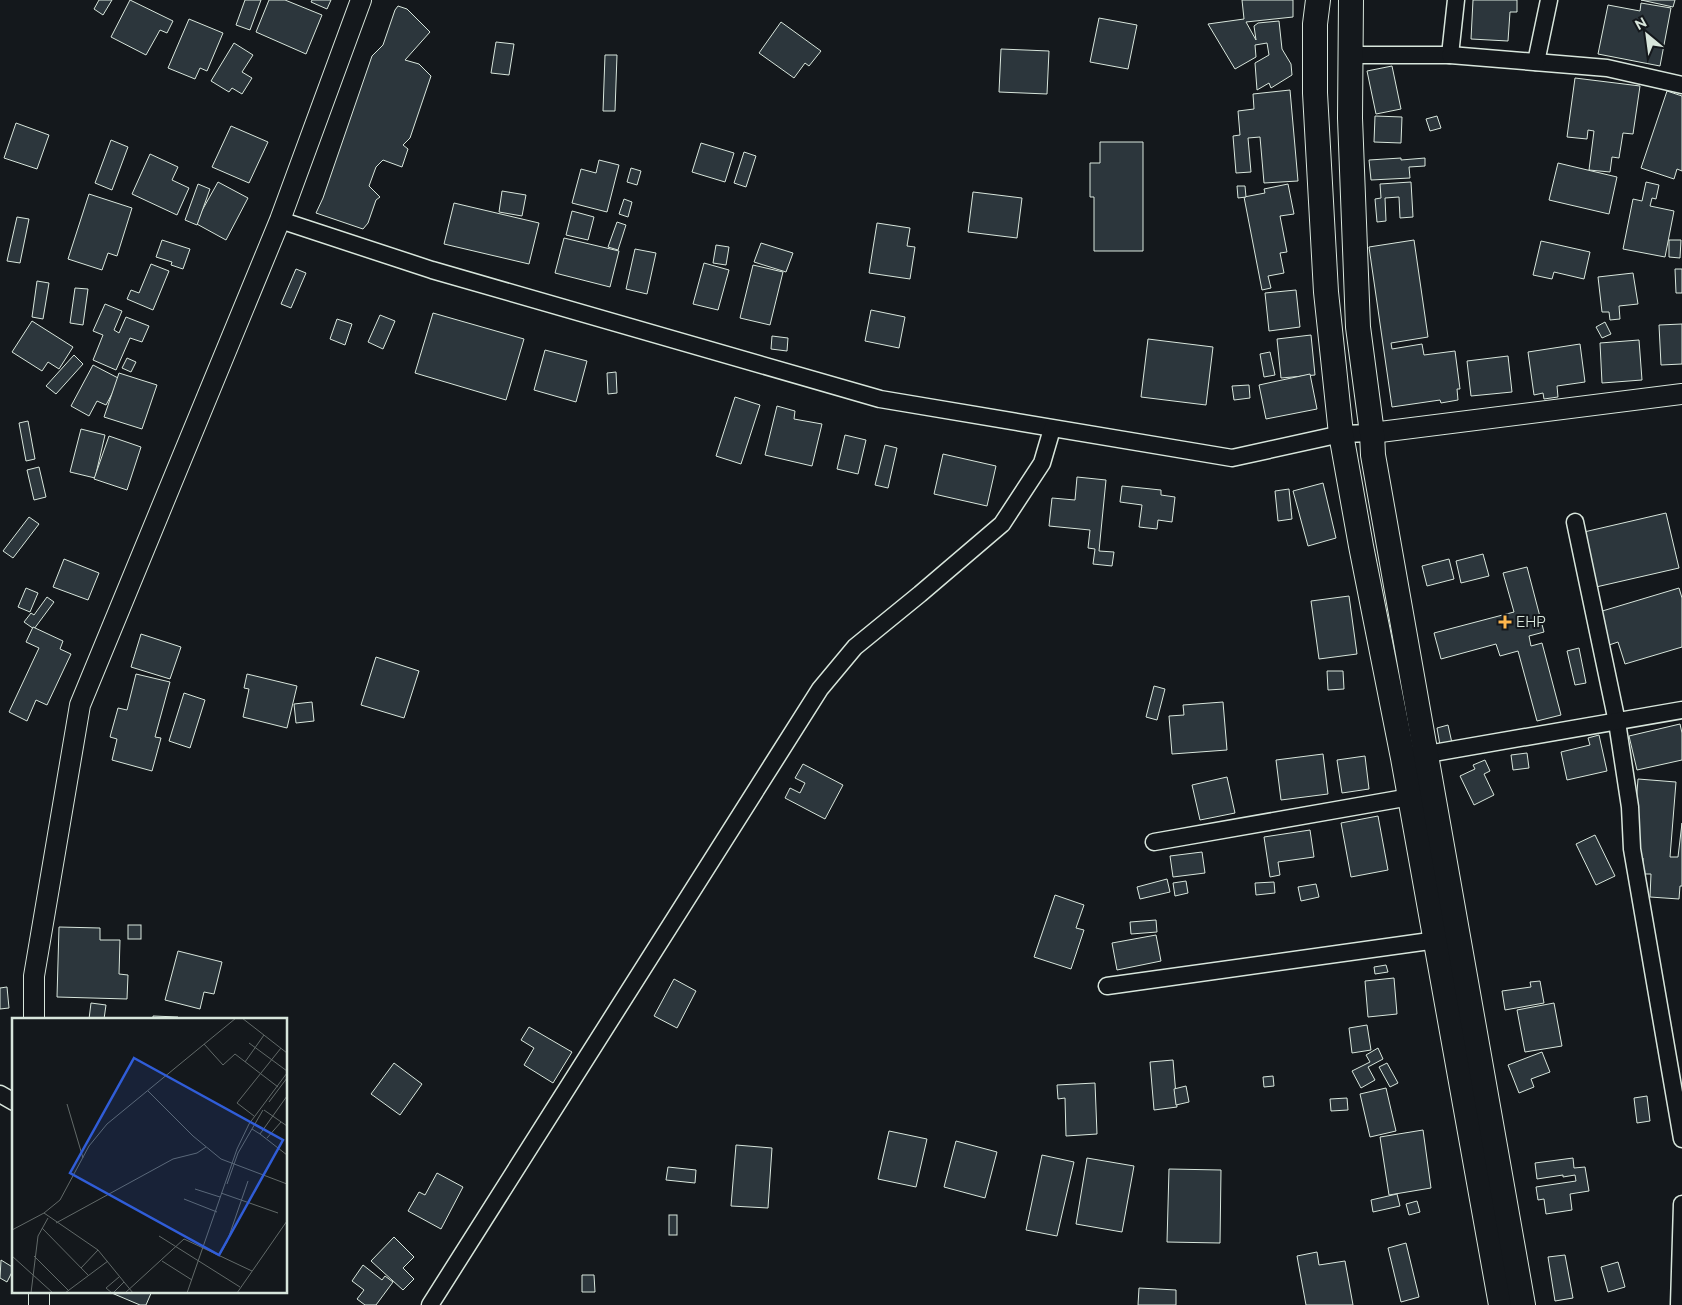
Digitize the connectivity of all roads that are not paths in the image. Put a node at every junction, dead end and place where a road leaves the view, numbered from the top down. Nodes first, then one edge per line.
1 (361, 0) edge
2 (1318, 0) edge
3 (1352, 0) edge
4 (1456, 0) edge
5 (1549, 0) edge
6 (1351, 55) junction
7 (1450, 55) junction
8 (1536, 62) junction
9 (1682, 85) edge
10 (280, 220) junction
11 (1682, 394) edge
12 (1052, 429) junction
13 (1372, 433) junction
14 (1341, 434) junction
15 (1575, 522) dead end
16 (1682, 710) edge
17 (1617, 722) junction
18 (1414, 756) junction
19 (1410, 797) junction
20 (1154, 842) dead end
21 (1447, 939) junction
22 (1107, 986) dead end
23 (34, 1018) edge
24 (0, 1094) edge
25 (12, 1101) edge
26 (1682, 1139) edge
27 (1682, 1204) edge
28 (39, 1292) edge
29 (39, 1305) edge
30 (430, 1305) edge
31 (1501, 1305) edge
32 (1524, 1305) edge
33 (1679, 1305) edge

1 - 10 street
2 - 14 main road
3 - 6 main road
4 - 7 street
5 - 8 street
6 - 7 street
6 - 13 main road
7 - 8 street
8 - 9 street
10 - 12 street
10 - 23 street
11 - 13 street
12 - 14 street
12 - 30 street
13 - 14 street
13 - 18 main road
14 - 18 main road
15 - 17 street
16 - 17 street
17 - 18 street
17 - 26 street
18 - 19 main road
18 - 21 main road
19 - 20 street
19 - 21 main road
21 - 22 street
21 - 31 main road
21 - 32 main road
24 - 25 street
27 - 33 street
28 - 29 street

